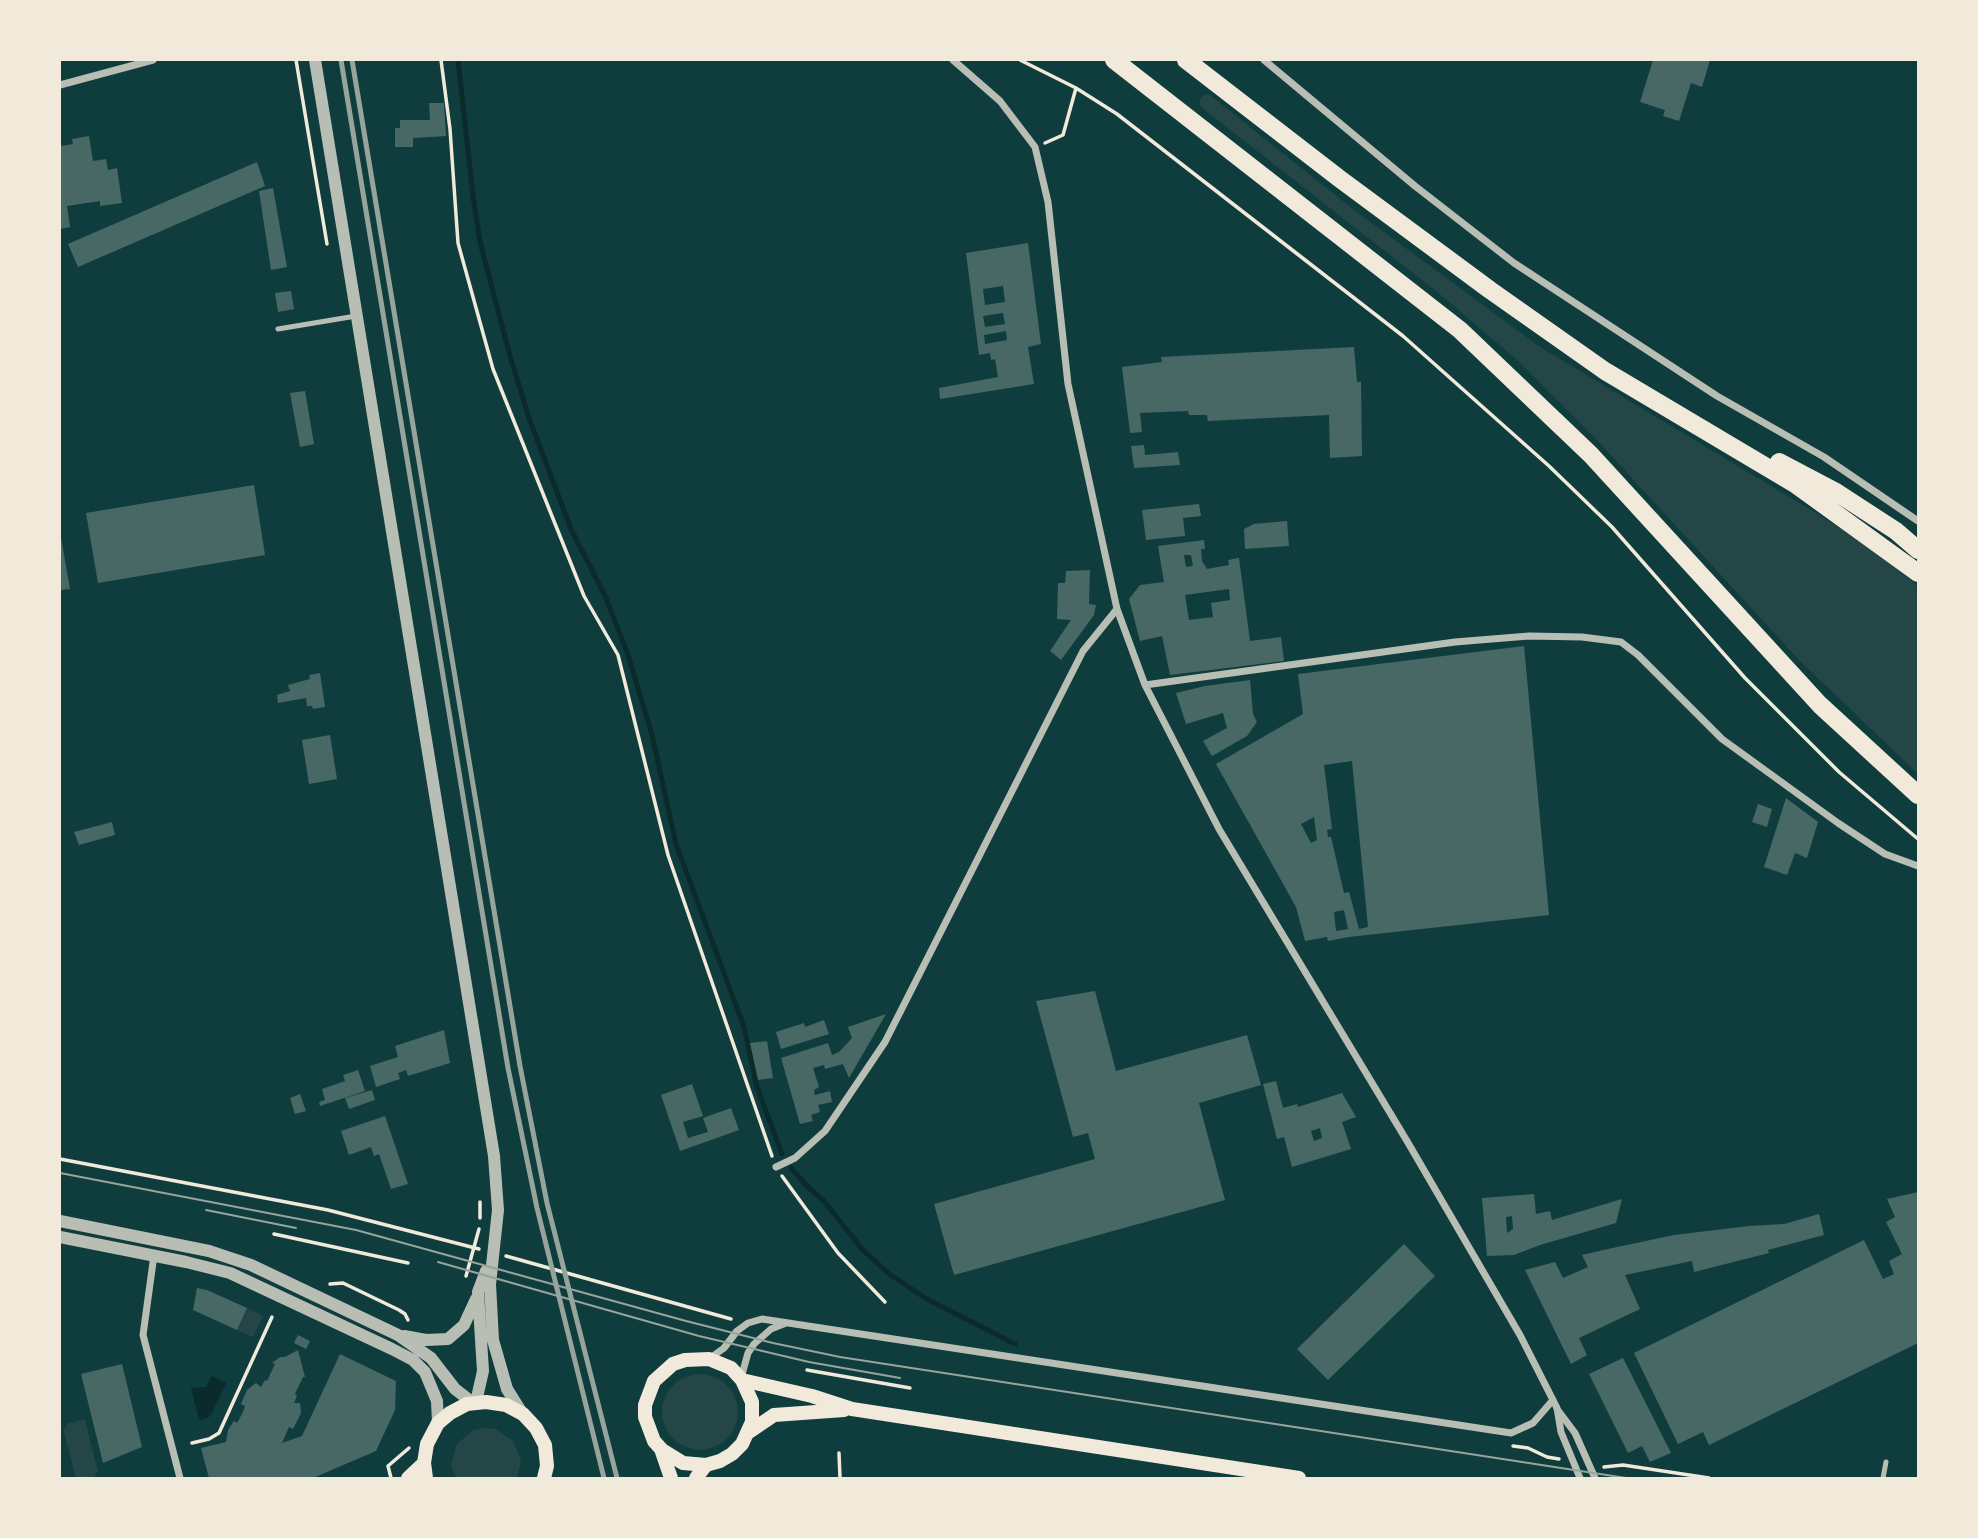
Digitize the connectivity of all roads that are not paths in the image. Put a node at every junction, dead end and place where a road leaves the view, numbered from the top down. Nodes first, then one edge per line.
1 (153, 60) edge
2 (315, 60) edge
3 (953, 60) edge
4 (1114, 60) edge
5 (1186, 60) edge
6 (1264, 60) edge
7 (60, 85) edge
8 (356, 316) junction
9 (278, 329) dead end
10 (1605, 371) junction
11 (1919, 521) edge
12 (1919, 549) edge
13 (1919, 573) edge
14 (1117, 609) junction
15 (1145, 685) junction
16 (1919, 795) edge
17 (1919, 866) edge
18 (776, 1167) road end
19 (60, 1221) edge
20 (60, 1237) edge
21 (491, 1250) junction
22 (154, 1255) junction
23 (478, 1292) junction
24 (790, 1322) junction
25 (400, 1330) junction
26 (709, 1359) junction
27 (742, 1379) junction
28 (474, 1403) junction
29 (1555, 1404) junction
30 (852, 1409) junction
31 (523, 1414) junction
32 (438, 1423) junction
33 (749, 1432) junction
34 (662, 1450) junction
35 (1886, 1462) dead end
36 (424, 1463) junction
37 (706, 1465) junction
38 (1275, 1476) edge
39 (180, 1479) edge
40 (408, 1479) edge
41 (426, 1479) edge
42 (544, 1479) edge
43 (671, 1479) edge
44 (696, 1479) edge
45 (1299, 1479) edge
46 (1580, 1479) edge
47 (1595, 1479) edge
48 (1883, 1479) edge

1 - 7 street
2 - 8 street
3 - 14 street
4 - 16 highway
5 - 10 highway
6 - 11 street
8 - 9 lane
8 - 21 street
10 - 12 highway
10 - 13 highway
14 - 15 street
14 - 18 street
15 - 17 street
15 - 29 street
19 - 25 street
20 - 22 street
21 - 23 street
21 - 31 street
22 - 32 street
22 - 39 street
23 - 25 street
23 - 28 street
24 - 26 street
24 - 27 street
24 - 29 street
25 - 28 street
26 - 27 main road
26 - 34 main road
27 - 30 main road
27 - 33 main road
28 - 31 main road
28 - 32 main road
29 - 46 street
29 - 47 street
30 - 33 main road
30 - 38 main road
31 - 42 main road
32 - 36 main road
33 - 37 main road
34 - 37 main road
34 - 43 main road
35 - 48 lane
36 - 40 main road
36 - 41 main road
37 - 44 main road
38 - 45 main road

